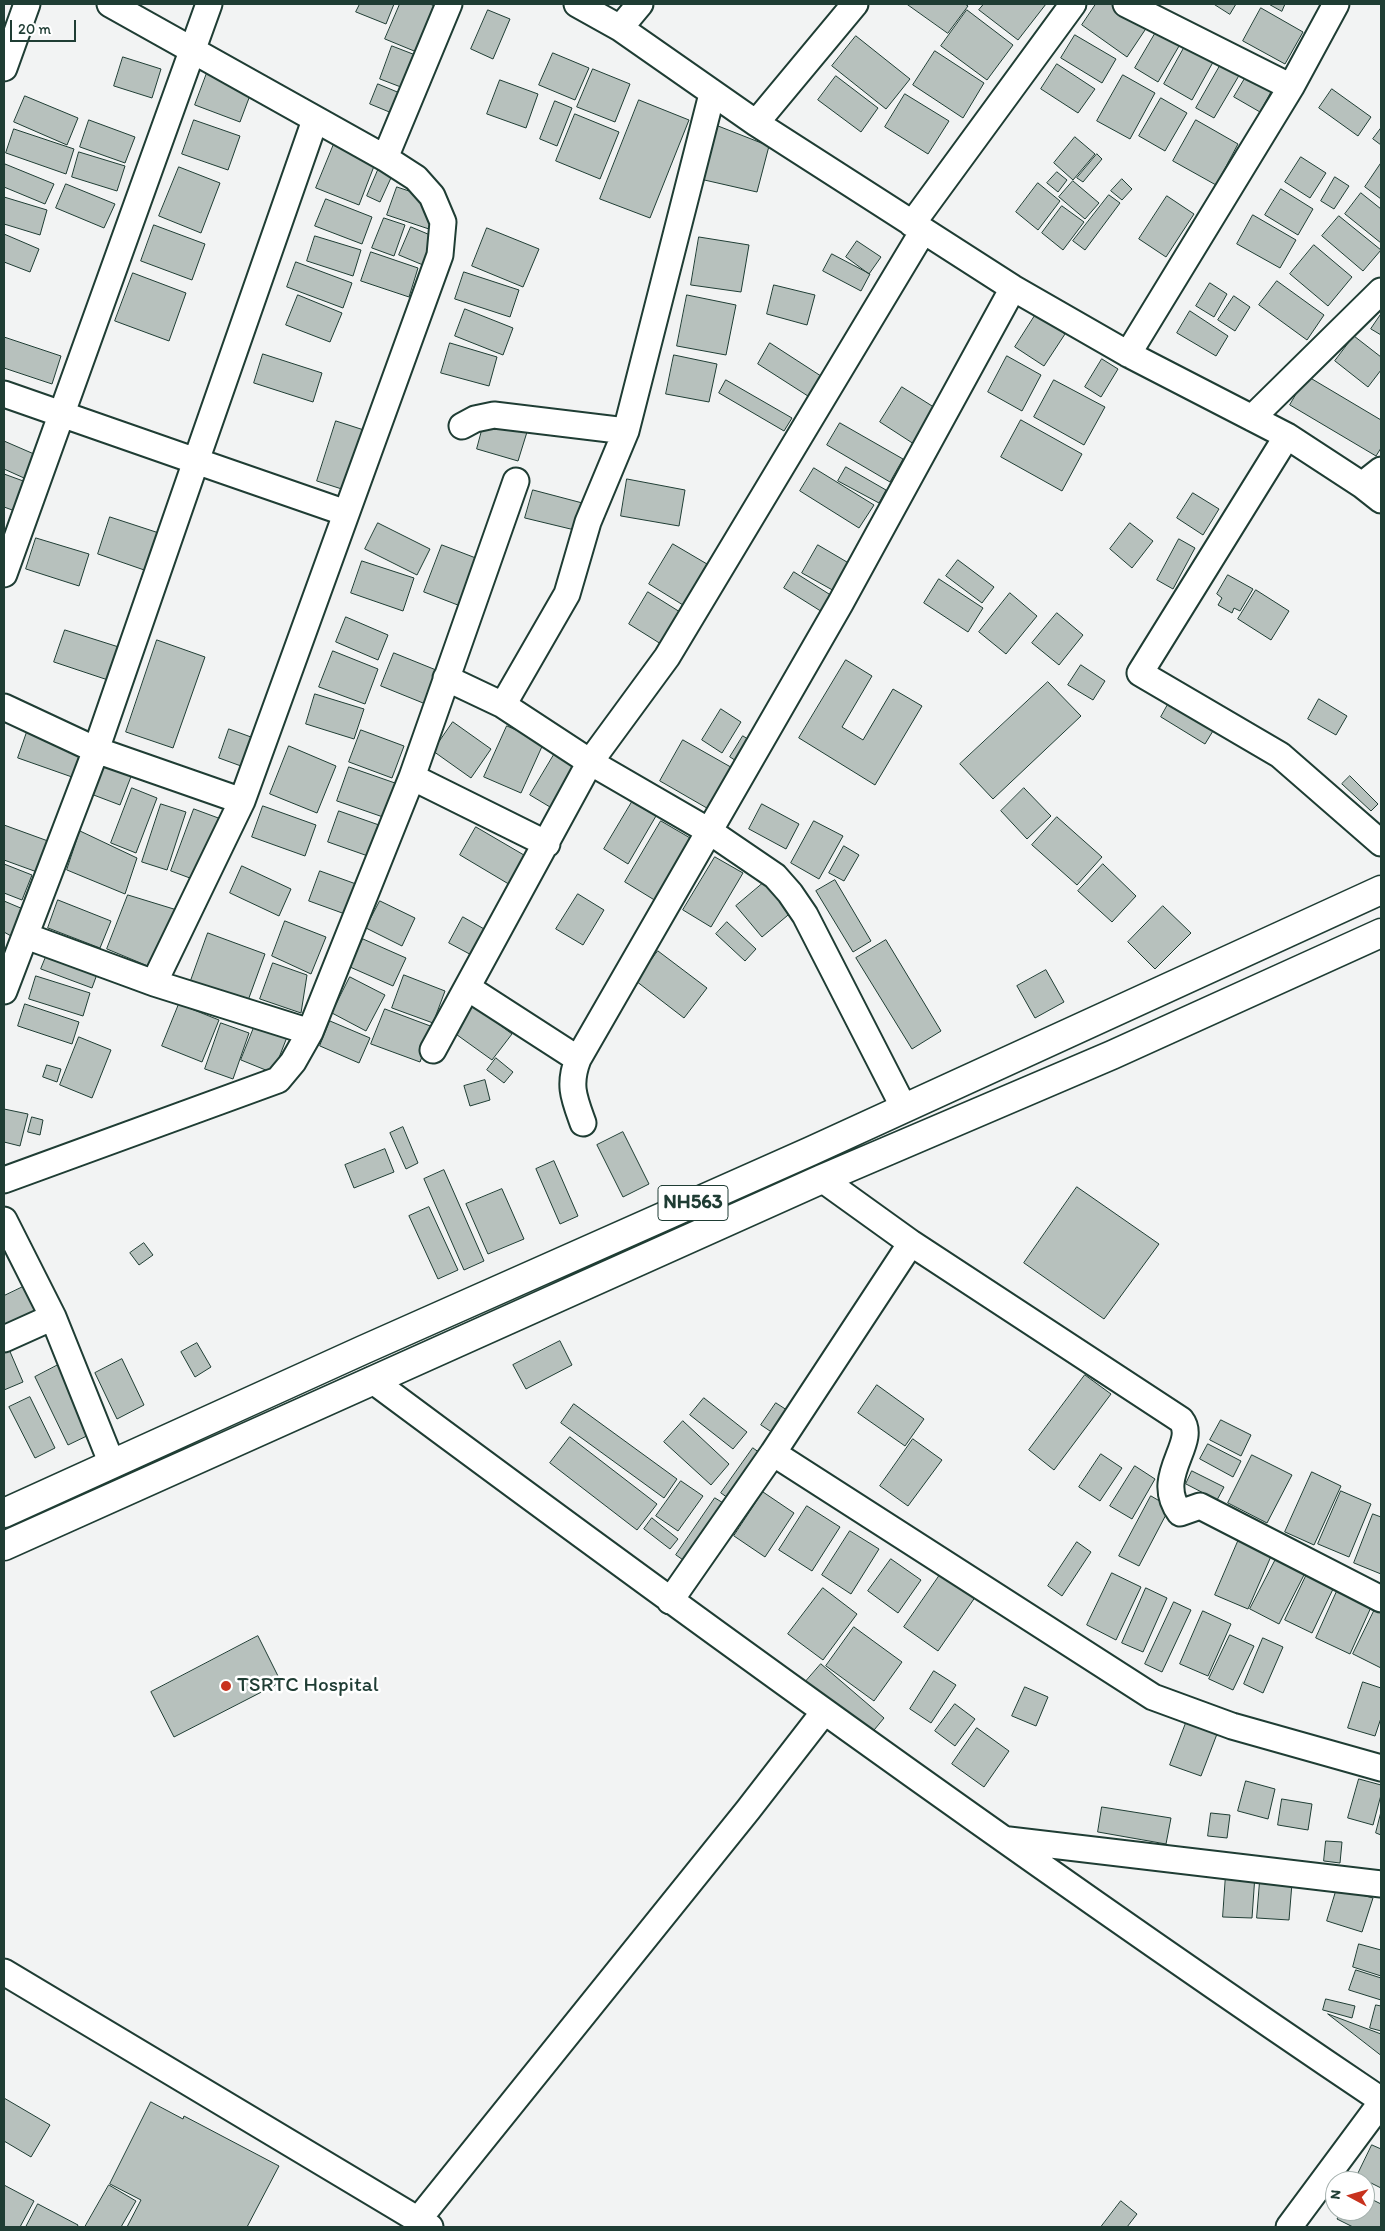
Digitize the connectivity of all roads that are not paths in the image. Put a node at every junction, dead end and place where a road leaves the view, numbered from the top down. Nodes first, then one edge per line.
1 (27, 4) edge
2 (110, 4) edge
3 (209, 4) edge
4 (449, 4) edge
5 (577, 4) edge
6 (640, 4) edge
7 (855, 4) edge
8 (1073, 4) edge
9 (1126, 4) edge
10 (1336, 4) edge
11 (620, 28) junction
12 (191, 51) junction
13 (4, 68) edge
14 (1291, 86) junction
15 (712, 94) junction
16 (315, 120) junction
17 (756, 123) junction
18 (385, 158) junction
19 (918, 228) junction
20 (1014, 288) junction
21 (1381, 291) edge
22 (1128, 354) junction
23 (4, 394) edge
24 (60, 414) junction
25 (1252, 418) junction
26 (462, 426) dead end
27 (626, 431) junction
28 (1287, 436) junction
29 (196, 461) junction
30 (516, 481) dead end
31 (1375, 485) edge
32 (346, 513) junction
33 (4, 574) edge
34 (446, 678) junction
35 (503, 705) junction
36 (4, 707) edge
37 (96, 750) junction
38 (590, 762) junction
39 (412, 777) junction
40 (242, 802) junction
41 (709, 831) junction
42 (1381, 842) edge
43 (547, 844) junction
44 (1381, 890) edge
45 (1381, 933) edge
46 (26, 936) junction
47 (154, 983) junction
48 (468, 988) junction
49 (4, 992) edge
50 (310, 1032) junction
51 (433, 1050) dead end
52 (578, 1059) junction
53 (904, 1108) junction
54 (583, 1123) dead end
55 (822, 1179) junction
56 (4, 1180) edge
57 (4, 1220) edge
58 (911, 1243) junction
59 (12, 1255) edge
60 (53, 1317) junction
61 (4, 1339) edge
62 (372, 1380) junction
63 (773, 1453) junction
64 (112, 1464) junction
65 (4, 1513) edge
66 (4, 1546) edge
67 (1381, 1599) edge
68 (670, 1601) junction
69 (824, 1712) junction
70 (1381, 1768) edge
71 (1005, 1840) junction
72 (1381, 1884) edge
73 (4, 1972) edge
74 (1381, 2100) edge
75 (1381, 2104) edge
76 (424, 2224) edge
77 (1289, 2227) edge

1 - 13 street
2 - 12 street
3 - 12 street
4 - 18 street
5 - 11 street
6 - 11 street
7 - 17 street
8 - 19 street
9 - 14 street
10 - 14 street
11 - 15 street
12 - 16 street
12 - 24 street
14 - 22 street
15 - 17 street
15 - 27 street
16 - 18 street
16 - 29 street
17 - 19 street
18 - 32 street
19 - 20 street
19 - 38 street
20 - 22 street
20 - 41 street
21 - 25 street
22 - 25 street
23 - 24 street
24 - 29 street
24 - 33 street
25 - 28 street
26 - 27 street
27 - 35 street
28 - 31 street
28 - 42 street
29 - 32 street
29 - 37 street
30 - 34 street
32 - 40 street
34 - 35 street
34 - 39 street
35 - 38 street
36 - 37 street
37 - 40 street
37 - 46 street
38 - 41 street
38 - 43 street
39 - 43 street
39 - 50 street
40 - 47 street
41 - 52 street
41 - 53 street
43 - 48 street
44 - 53 highway, NH563
45 - 55 highway, NH563
46 - 47 street
46 - 49 street
47 - 50 street
48 - 51 street
48 - 52 street
50 - 56 street
52 - 54 street
53 - 64 highway, NH563
55 - 58 street
55 - 62 highway, NH563
57 - 59 street
58 - 63 street
58 - 67 street
59 - 60 street
60 - 61 street
60 - 64 street
62 - 66 highway, NH563
62 - 68 street
63 - 68 street
63 - 70 street
64 - 65 highway, NH563
68 - 69 street
69 - 71 street
69 - 76 street
71 - 72 street
71 - 74 street
73 - 76 street
75 - 77 street

